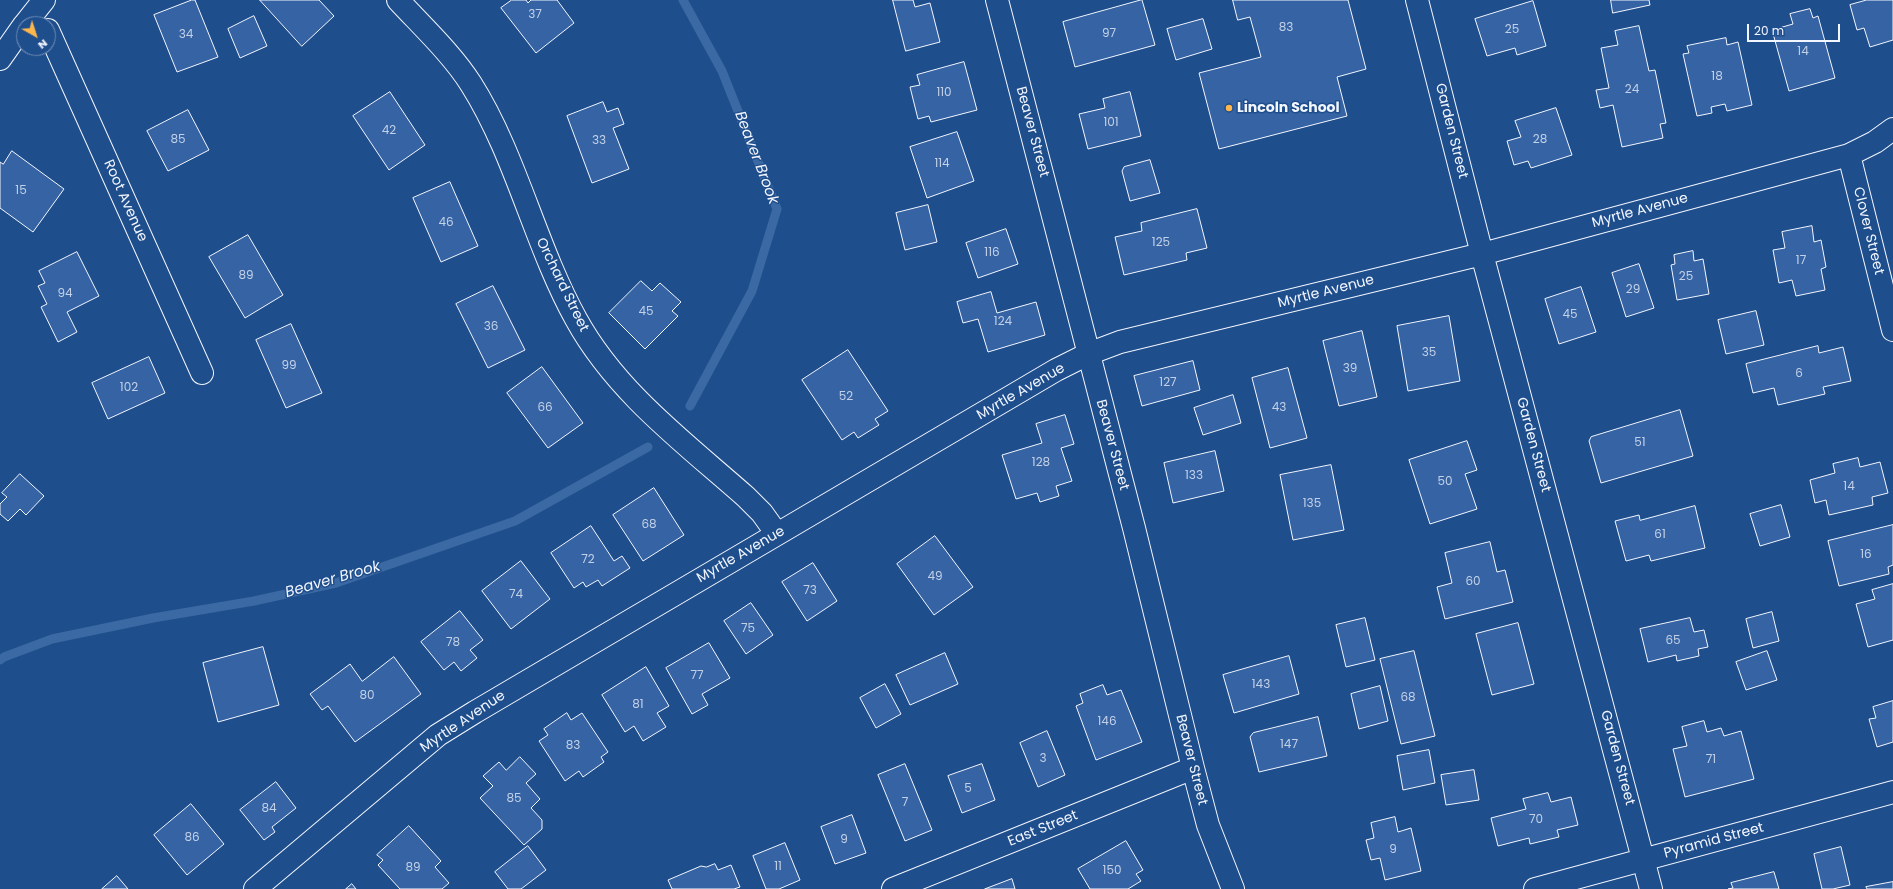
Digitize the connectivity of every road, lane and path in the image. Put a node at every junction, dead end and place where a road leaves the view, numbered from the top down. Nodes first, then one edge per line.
1 (398, 0) edge
2 (997, 0) edge
3 (1417, 0) edge
4 (35, 13) edge
5 (56, 48) edge
6 (0, 59) edge
7 (1893, 129) edge
8 (1849, 155) junction
9 (1482, 254) junction
10 (1893, 330) edge
11 (1088, 354) junction
12 (202, 372) dead end
13 (777, 534) junction
14 (1193, 768) junction
15 (1893, 792) edge
16 (1644, 860) junction
17 (255, 889) edge
18 (893, 889) edge
19 (1233, 889) edge
20 (1535, 889) edge
21 (1651, 889) edge

1 - 13 street, Orchard Street
2 - 11 street, Beaver Street
3 - 9 street, Garden Street
4 - 6 street
5 - 12 street, Root Avenue
7 - 8 street, Myrtle Avenue
8 - 9 street, Myrtle Avenue
8 - 10 street, Clover Street
9 - 11 street, Myrtle Avenue
9 - 16 street, Garden Street
11 - 13 street, Myrtle Avenue
11 - 14 street, Beaver Street
13 - 17 street, Myrtle Avenue
14 - 18 street, East Street
14 - 19 street, Beaver Street
15 - 16 street, Pyramid Street
16 - 20 street, Pyramid Street
16 - 21 street, Garden Street

